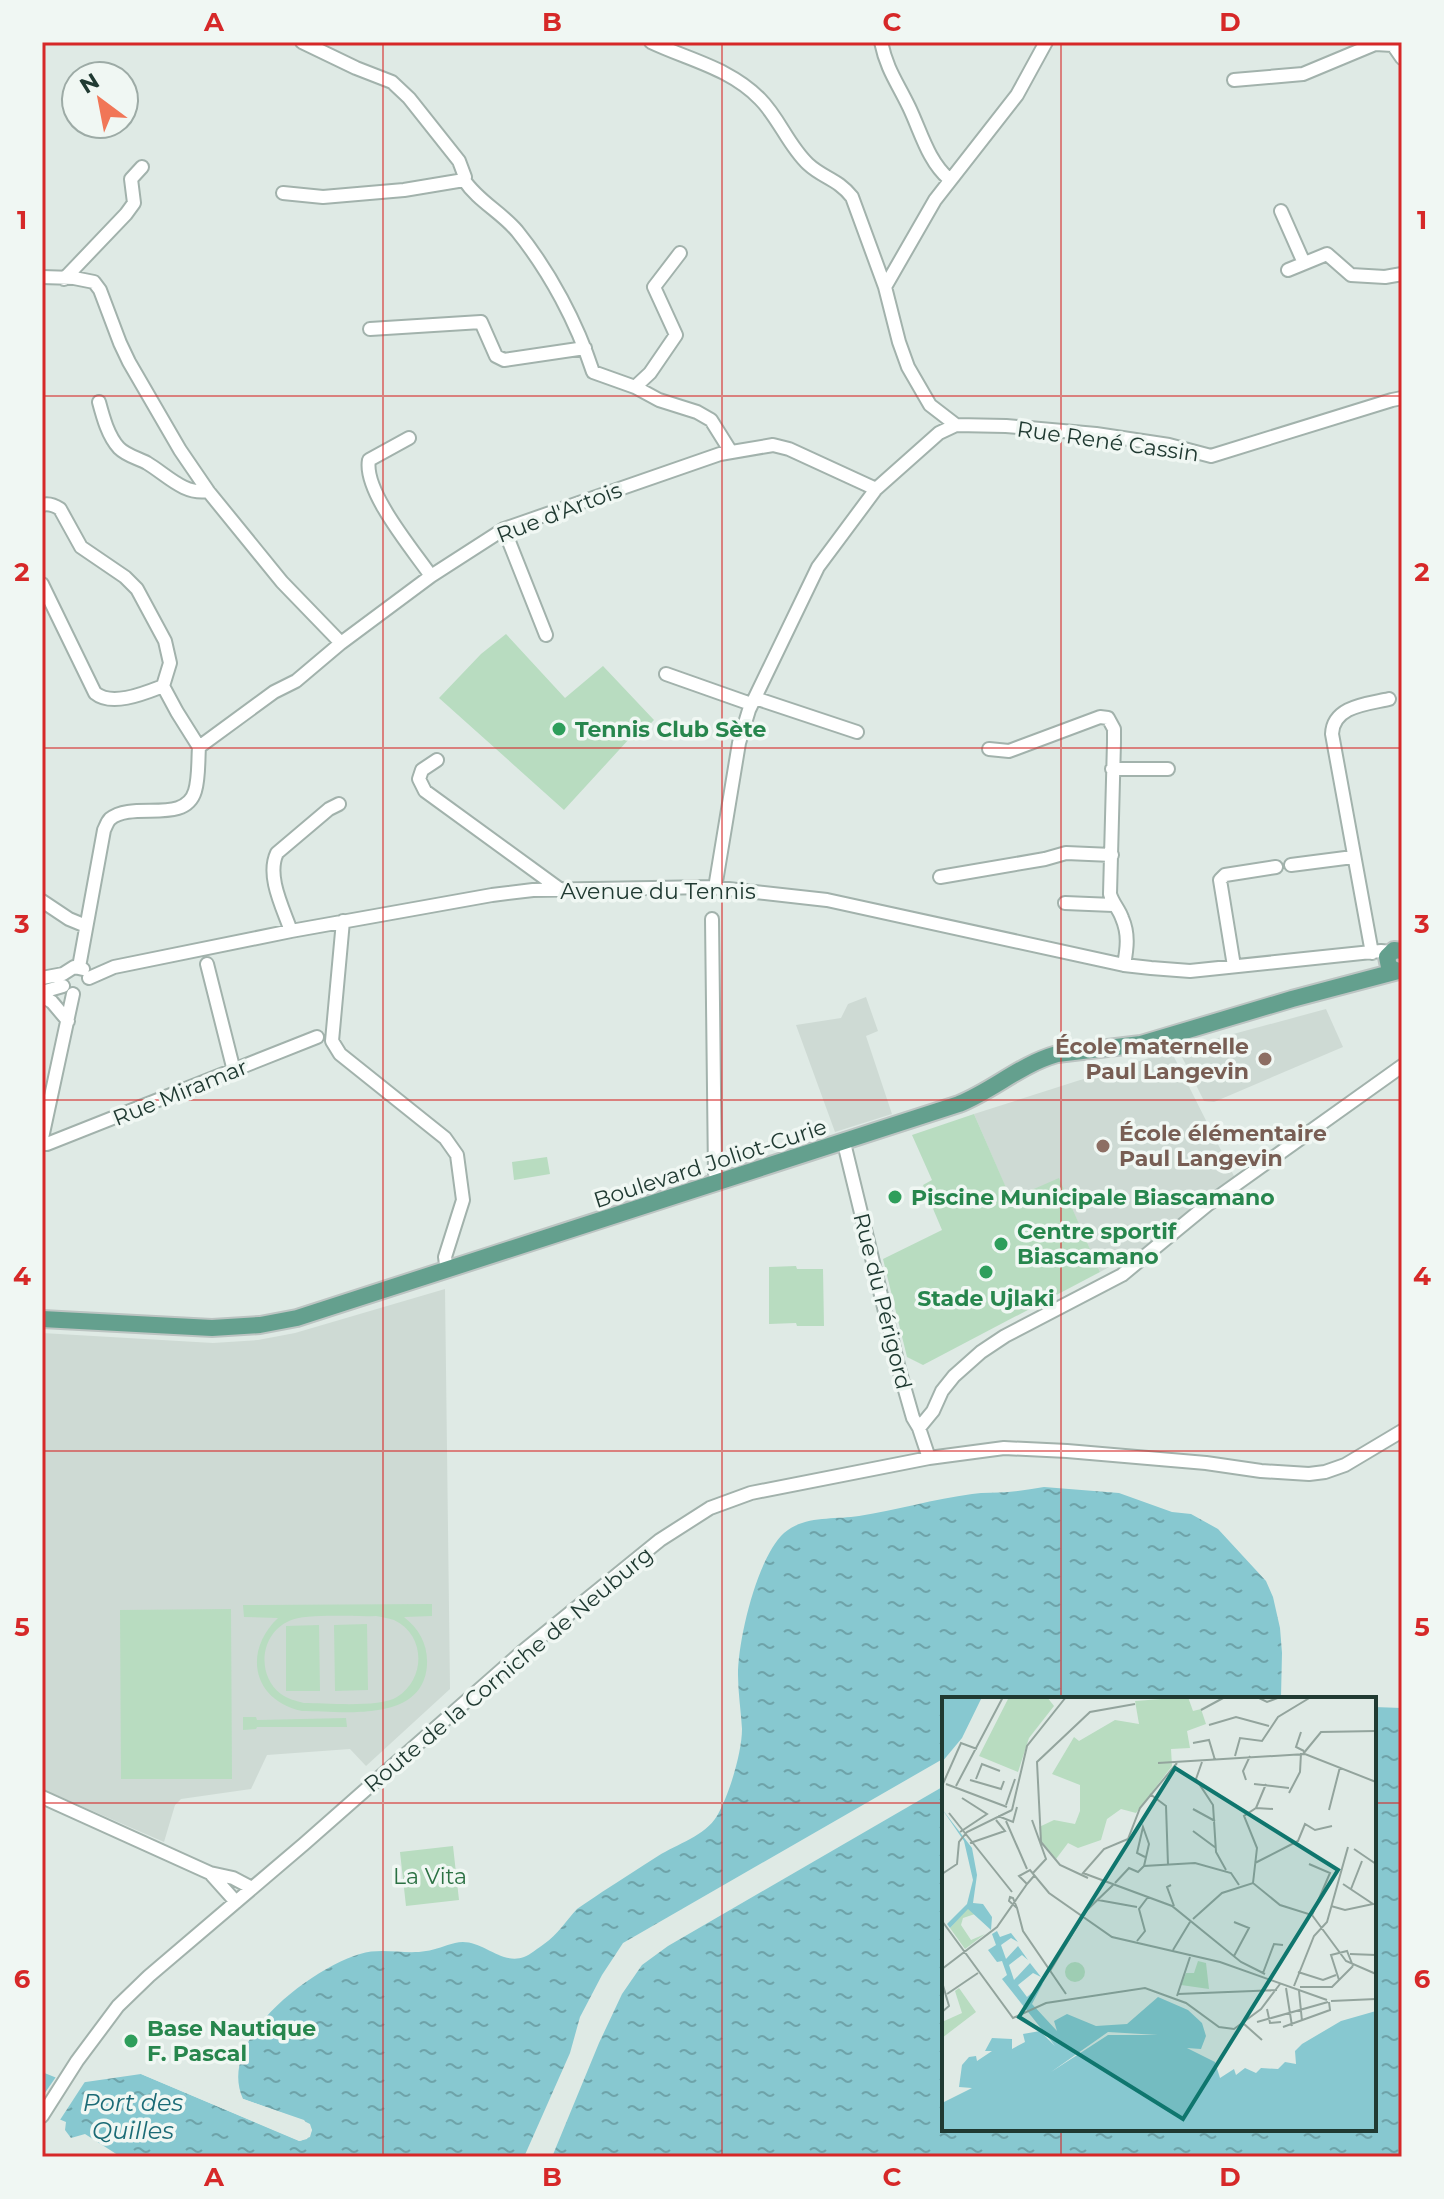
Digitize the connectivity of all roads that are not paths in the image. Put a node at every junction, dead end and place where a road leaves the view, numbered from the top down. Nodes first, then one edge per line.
1 (302, 42) edge
2 (651, 42) edge
3 (881, 42) edge
4 (1046, 42) edge
5 (1402, 58) edge
6 (1234, 80) dead end
7 (142, 167) dead end
8 (949, 179) junction
9 (464, 180) junction
10 (283, 193) dead end
11 (1281, 211) dead end
12 (680, 253) dead end
13 (1304, 263) junction
14 (1288, 270) dead end
15 (1402, 274) edge
16 (42, 277) edge
17 (64, 279) junction
18 (885, 287) junction
19 (370, 329) dead end
20 (585, 348) junction
21 (635, 387) junction
22 (1402, 398) edge
23 (99, 402) dead end
24 (956, 425) junction
25 (409, 438) dead end
26 (731, 452) junction
27 (876, 489) junction
28 (208, 491) junction
29 (42, 505) edge
30 (504, 529) junction
31 (431, 576) junction
32 (42, 584) edge
33 (546, 635) dead end
34 (341, 643) junction
35 (666, 674) dead end
36 (163, 686) junction
37 (1389, 699) dead end
38 (753, 701) junction
39 (857, 732) dead end
40 (1114, 742) junction
41 (199, 747) junction
42 (989, 749) dead end
43 (437, 760) dead end
44 (1127, 768) junction
45 (1112, 769) junction
46 (1168, 769) dead end
47 (339, 804) dead end
48 (1112, 855) junction
49 (1353, 857) junction
50 (1291, 865) dead end
51 (1276, 867) dead end
52 (940, 877) dead end
53 (715, 888) junction
54 (561, 890) junction
55 (42, 901) edge
56 (1065, 903) dead end
57 (1113, 905) junction
58 (712, 919) dead end
59 (343, 921) junction
60 (86, 926) junction
61 (291, 931) junction
62 (1389, 962) edge
63 (207, 964) dead end
64 (1124, 965) junction
65 (1234, 966) junction
66 (79, 967) junction
67 (42, 978) edge
68 (89, 978) junction
69 (66, 985) junction
70 (42, 994) edge
71 (68, 1021) junction
72 (317, 1037) dead end
73 (1402, 1066) edge
74 (234, 1071) junction
75 (42, 1141) edge
76 (844, 1143) junction
77 (717, 1183) junction
78 (447, 1271) junction
79 (42, 1319) edge
80 (919, 1428) junction
81 (1402, 1431) edge
82 (929, 1458) junction
83 (42, 1797) edge
84 (210, 1873) junction
85 (252, 1888) junction
86 (236, 1902) junction
87 (42, 2116) edge

1 - 9 street
2 - 18 street
3 - 8 street
4 - 8 street
5 - 6 street
7 - 17 street
8 - 18 street
9 - 10 street
9 - 20 street
11 - 13 street
12 - 21 street
13 - 14 street
13 - 15 street
16 - 17 street
17 - 28 street
18 - 24 street
19 - 20 street
20 - 21 street
21 - 26 street
22 - 24 street, Rue René Cassin
23 - 28 street
24 - 27 street
25 - 31 street
26 - 27 street, Rue d'Artois
26 - 30 street, Rue d'Artois
27 - 38 street
28 - 34 street
29 - 36 street
30 - 31 street, Rue d'Artois
30 - 33 street
31 - 34 street, Rue d'Artois
32 - 36 street
34 - 41 street, Rue d'Artois
35 - 38 street
36 - 41 street
37 - 49 street
38 - 39 street
38 - 53 street
40 - 42 street
40 - 44 street
40 - 45 street
41 - 60 street
43 - 54 street
44 - 45 street
44 - 46 street
45 - 48 street
47 - 61 street
48 - 52 street
48 - 57 street
49 - 50 street
49 - 62 street
51 - 65 street
53 - 54 street, Avenue du Tennis
53 - 64 street, Avenue du Tennis
54 - 59 street, Avenue du Tennis
55 - 60 street
56 - 57 street
57 - 64 street
58 - 77 street
59 - 61 street, Avenue du Tennis
59 - 78 street
60 - 66 street
61 - 68 street, Avenue du Tennis
62 - 65 street, Avenue du Tennis
62 - 76 main road, Boulevard Joliot-Curie
63 - 74 street
64 - 65 street, Avenue du Tennis
66 - 68 street
66 - 69 street
67 - 69 street
68 - 69 street
69 - 70 street
69 - 71 street
70 - 71 street
71 - 75 street
72 - 74 street, Rue Miramar
73 - 80 street
74 - 75 street, Rue Miramar
76 - 77 main road, Boulevard Joliot-Curie
76 - 80 street, Rue du Périgord
77 - 78 main road, Boulevard Joliot-Curie
78 - 79 main road, Boulevard Joliot-Curie
80 - 82 street, Rue du Périgord
81 - 82 street, Route de la Corniche de Neuburg
82 - 85 street, Route de la Corniche de Neuburg
83 - 84 street
84 - 85 street
84 - 86 street
85 - 86 street, Route de la Corniche de Neuburg
86 - 87 street, Route de la Corniche de Neuburg

